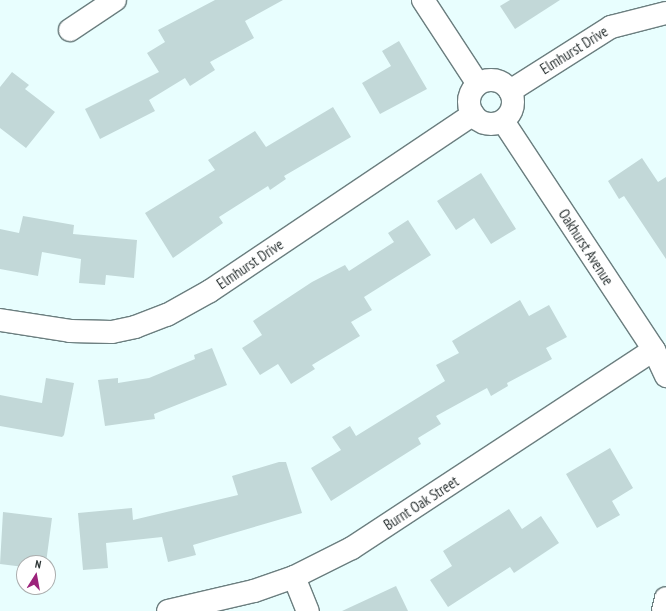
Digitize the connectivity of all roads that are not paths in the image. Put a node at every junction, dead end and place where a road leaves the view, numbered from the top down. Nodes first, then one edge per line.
1 (115, 0) edge
2 (423, 0) edge
3 (666, 13) edge
4 (70, 30) dead end
5 (478, 84) junction
6 (510, 91) junction
7 (473, 114) junction
8 (503, 121) junction
9 (0, 320) edge
10 (654, 350) junction
11 (666, 376) edge
12 (294, 578) junction
13 (666, 598) edge
14 (168, 611) edge
15 (308, 611) edge
16 (663, 611) edge

1 - 4 street
2 - 5 street
3 - 6 street, Elmhurst Drive
5 - 6 street
5 - 7 street
6 - 8 street
7 - 8 street
7 - 9 street, Elmhurst Drive
8 - 10 street, Oakhurst Avenue
10 - 11 street, Oakhurst Avenue
10 - 12 street, Burnt Oak Street
12 - 14 street, Burnt Oak Street
12 - 15 street
13 - 16 street

